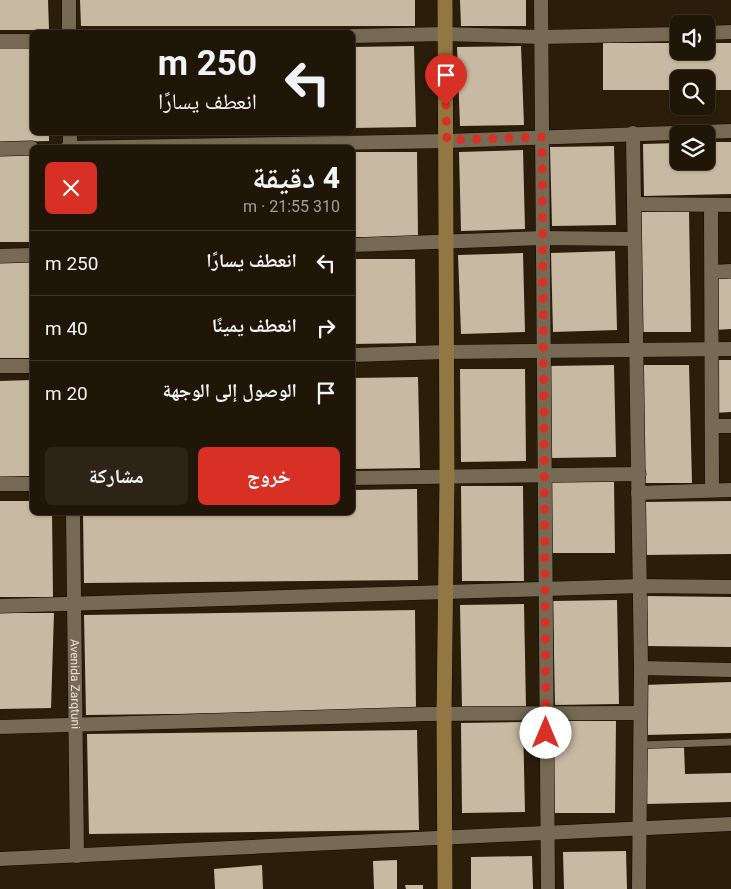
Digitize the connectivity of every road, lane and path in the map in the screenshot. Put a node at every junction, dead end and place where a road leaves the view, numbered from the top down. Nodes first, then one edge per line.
1 (68, 0) edge
2 (445, 0) edge
3 (541, 0) edge
4 (69, 30) edge
5 (731, 32) edge
6 (715, 33) edge
7 (445, 34) junction
8 (670, 34) edge
9 (355, 36) edge
10 (541, 37) junction
11 (0, 41) edge
12 (30, 41) edge
13 (731, 131) edge
14 (633, 133) junction
15 (542, 137) junction
16 (447, 140) junction
17 (211, 145) edge
18 (30, 148) edge
19 (0, 149) edge
20 (634, 204) junction
21 (731, 205) edge
22 (711, 206) junction
23 (542, 238) junction
24 (634, 239) junction
25 (446, 243) junction
26 (355, 246) edge
27 (30, 255) edge
28 (0, 256) edge
29 (731, 271) edge
30 (712, 272) junction
31 (638, 349) junction
32 (712, 349) junction
33 (731, 349) edge
34 (445, 352) junction
35 (543, 352) junction
36 (355, 355) edge
37 (0, 366) edge
38 (30, 366) edge
39 (713, 426) junction
40 (731, 426) edge
41 (639, 474) junction
42 (544, 476) junction
43 (355, 478) edge
44 (447, 478) junction
45 (0, 484) edge
46 (30, 484) edge
47 (712, 490) junction
48 (731, 490) edge
49 (638, 493) junction
50 (73, 515) edge
51 (640, 586) junction
52 (731, 587) edge
53 (545, 589) junction
54 (446, 592) junction
55 (74, 604) junction
56 (0, 606) edge
57 (640, 668) junction
58 (731, 670) edge
59 (546, 713) junction
60 (640, 713) junction
61 (444, 714) junction
62 (75, 725) junction
63 (0, 727) edge
64 (731, 742) edge
65 (641, 745) junction
66 (731, 824) edge
67 (640, 828) junction
68 (547, 833) junction
69 (444, 838) junction
70 (77, 856) junction
71 (0, 859) edge
72 (445, 889) edge
73 (548, 889) edge
74 (639, 889) edge

1 - 4 street
2 - 7 street
3 - 10 street
5 - 6 street
7 - 9 street
7 - 10 street
7 - 16 street
8 - 10 street
10 - 15 street
11 - 12 street
13 - 14 street
14 - 15 street
14 - 20 street
15 - 16 street
15 - 23 street
16 - 17 street
16 - 25 street
18 - 19 street
20 - 22 street
20 - 24 street
21 - 22 street
22 - 30 street
23 - 24 street
23 - 25 street
23 - 35 street
24 - 31 street
25 - 26 street
25 - 34 street
27 - 28 street
29 - 30 street
30 - 32 street
31 - 32 street
31 - 35 street
31 - 41 street
32 - 33 street
32 - 39 street
34 - 35 street
34 - 36 street
34 - 44 street
35 - 42 street
37 - 38 street
39 - 40 street
39 - 47 street
41 - 42 street
41 - 49 street
42 - 44 street
42 - 53 street
43 - 44 street
44 - 54 street
45 - 46 street
47 - 48 street
47 - 49 street
49 - 51 street
50 - 55 street, Avenida Zarqtuni
51 - 52 street
51 - 53 street
51 - 57 street
53 - 54 street
53 - 59 street
54 - 55 street
54 - 61 street
55 - 56 street
55 - 62 street, Avenida Zarqtuni
57 - 58 street
57 - 60 street
59 - 60 street
59 - 61 street
59 - 68 street
60 - 65 street
61 - 62 street
61 - 69 street
62 - 63 street
62 - 70 street, Avenida Zarqtuni
64 - 65 lane
65 - 67 street
66 - 67 street
67 - 68 street
67 - 74 street
68 - 69 street
68 - 73 street
69 - 70 street
69 - 72 street
70 - 71 street

